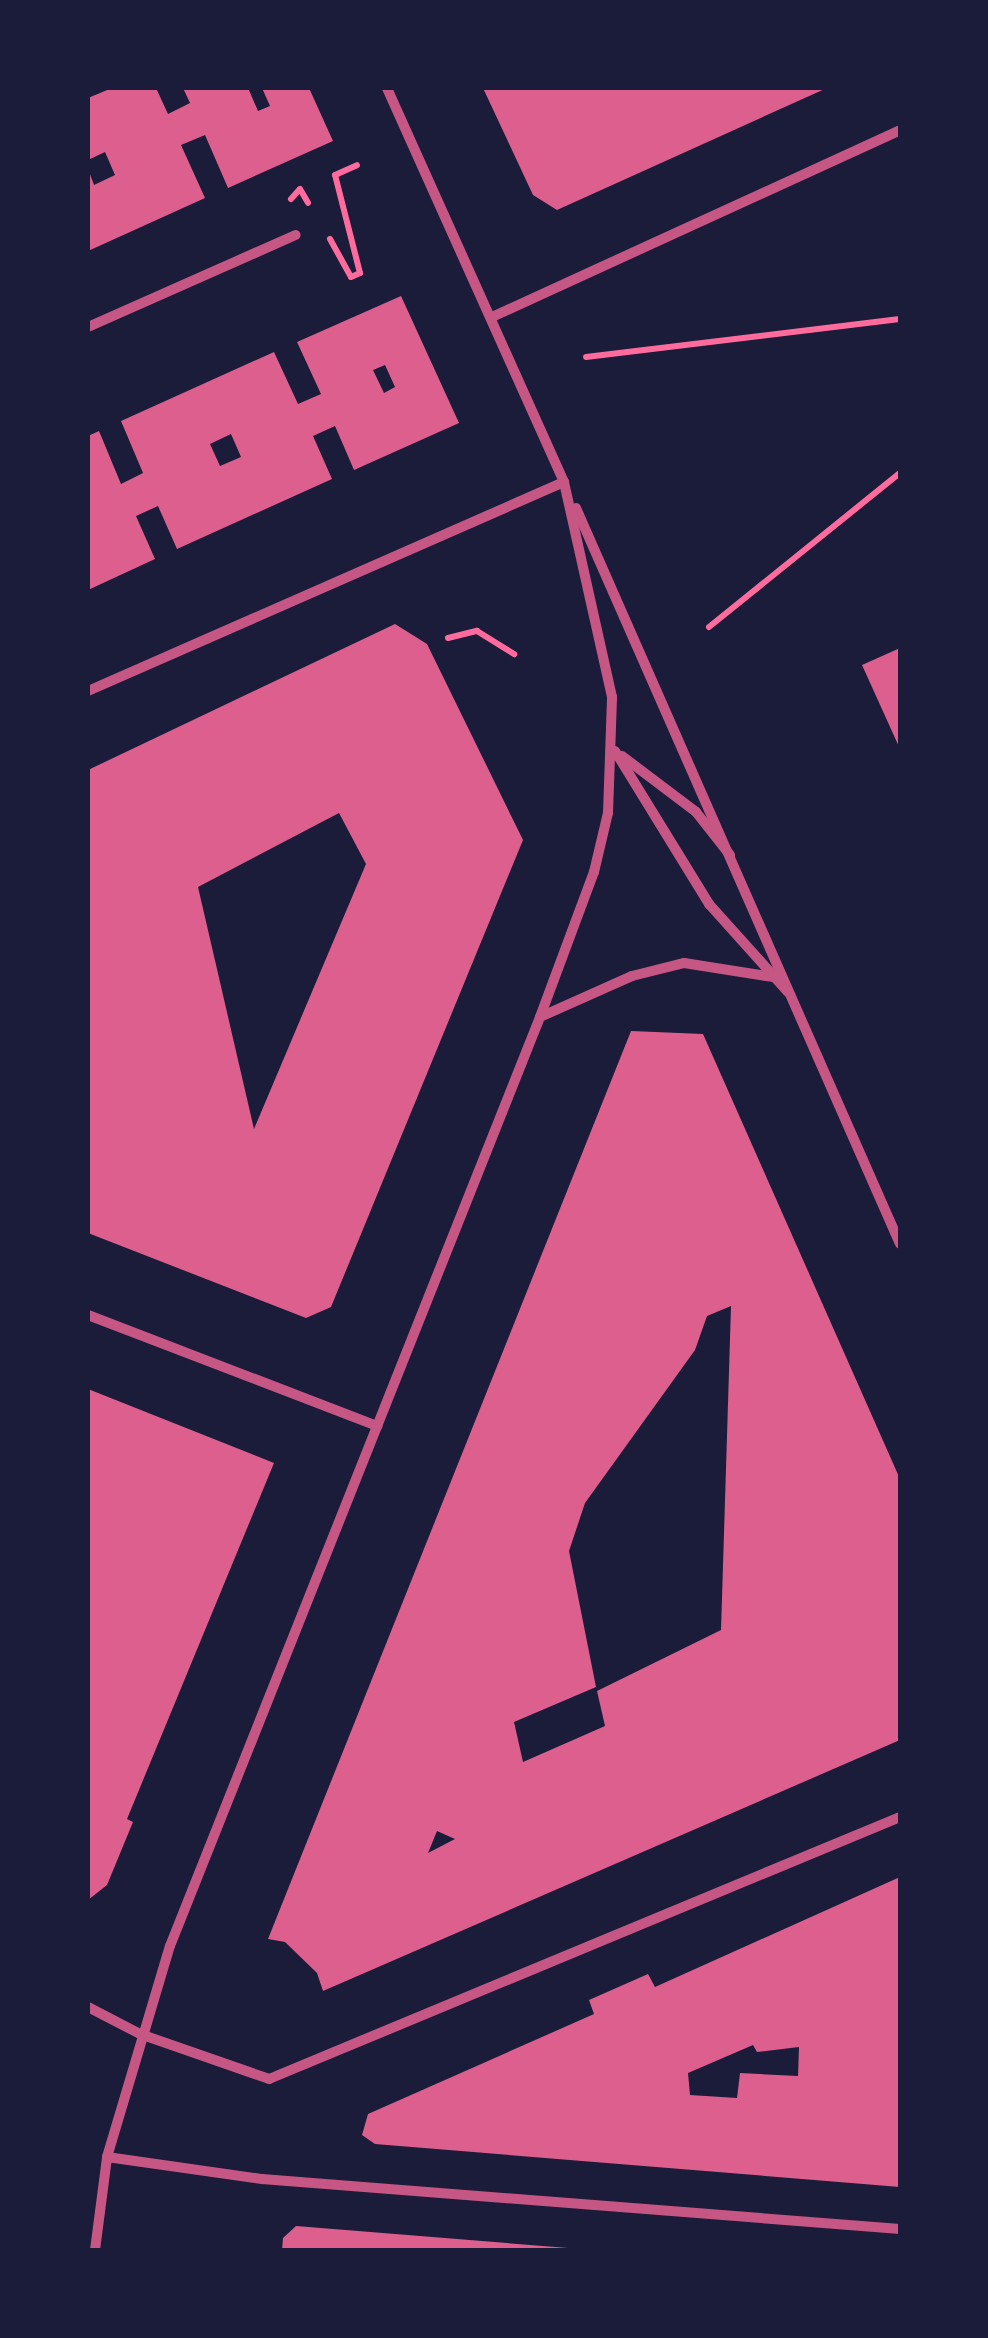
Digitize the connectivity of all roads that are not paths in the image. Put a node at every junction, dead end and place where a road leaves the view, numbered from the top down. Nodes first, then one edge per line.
1 (387, 88) edge
2 (900, 130) edge
3 (296, 235) dead end
4 (492, 317) junction
5 (88, 326) edge
6 (564, 482) junction
7 (88, 691) edge
8 (615, 752) junction
9 (740, 868) junction
10 (775, 978) junction
11 (796, 1000) junction
12 (540, 1017) junction
13 (900, 1244) edge
14 (88, 1315) edge
15 (376, 1426) junction
16 (900, 1816) edge
17 (88, 2008) edge
18 (140, 2034) junction
19 (108, 2157) junction
20 (900, 2229) edge
21 (95, 2250) edge

1 - 4 street
2 - 4 street
3 - 5 street
4 - 6 street
6 - 7 street
6 - 8 street
6 - 9 street
8 - 9 street
8 - 10 street
8 - 12 street
9 - 11 street
10 - 11 street
10 - 12 street
11 - 13 street
12 - 15 street
14 - 15 street
15 - 18 street
16 - 18 street
17 - 18 street
18 - 19 street
19 - 20 street
19 - 21 street

